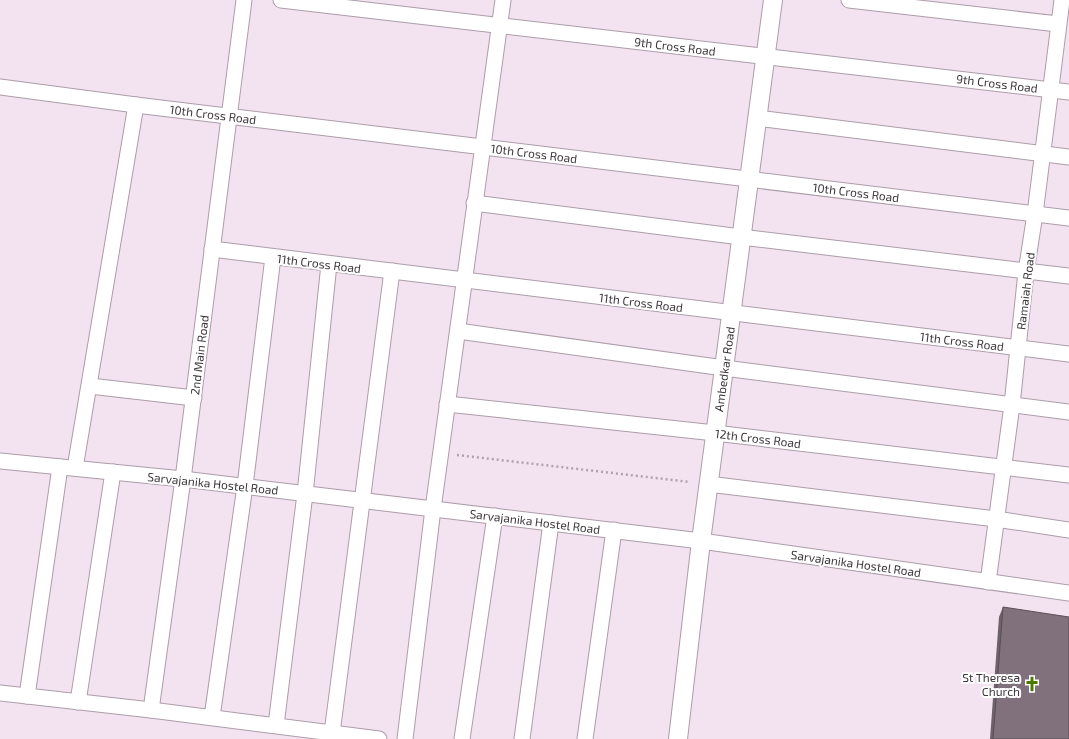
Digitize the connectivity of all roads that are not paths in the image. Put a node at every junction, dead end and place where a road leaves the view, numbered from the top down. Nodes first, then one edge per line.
1 (244, 0) edge
2 (281, 0) edge
3 (503, 0) edge
4 (772, 0) edge
5 (849, 0) edge
6 (1062, 0) edge
7 (1058, 24) junction
8 (499, 26) junction
9 (766, 56) junction
10 (0, 87) edge
11 (1051, 90) junction
12 (1069, 92) edge
13 (136, 105) junction
14 (229, 116) junction
15 (757, 118) junction
16 (483, 147) junction
17 (1042, 154) junction
18 (1069, 157) edge
19 (749, 179) junction
20 (474, 203) junction
21 (1035, 214) junction
22 (1069, 218) edge
23 (741, 237) junction
24 (212, 249) junction
25 (273, 257) junction
26 (329, 264) junction
27 (392, 271) junction
28 (1026, 272) junction
29 (1069, 276) edge
30 (464, 280) junction
31 (731, 313) junction
32 (458, 331) junction
33 (1018, 348) junction
34 (1069, 354) edge
35 (724, 368) junction
36 (90, 386) junction
37 (194, 398) junction
38 (448, 404) junction
39 (1012, 405) junction
40 (1069, 412) edge
41 (715, 433) junction
42 (0, 460) edge
43 (67, 467) junction
44 (1003, 467) junction
45 (114, 472) junction
46 (1069, 475) edge
47 (183, 479) junction
48 (708, 484) junction
49 (245, 486) junction
50 (305, 494) junction
51 (362, 500) junction
52 (433, 509) junction
53 (496, 516) junction
54 (996, 519) junction
55 (551, 523) junction
56 (614, 530) junction
57 (1069, 530) edge
58 (700, 541) junction
59 (988, 582) junction
60 (1069, 593) edge
61 (0, 693) edge
62 (27, 696) junction
63 (78, 702) junction
64 (151, 710) junction
65 (212, 717) junction
66 (276, 726) junction
67 (332, 733) junction
68 (379, 739) edge
69 (405, 739) edge
70 (462, 739) edge
71 (522, 739) edge
72 (586, 739) edge
73 (678, 739) edge

1 - 14 street, 2nd Main Road
2 - 8 street, 9th Cross Road
3 - 8 street
4 - 9 street, Ambedkar Road
5 - 7 street
6 - 7 street, Ramaiah Road
7 - 11 street, Ramaiah Road
8 - 9 street, 9th Cross Road
8 - 16 street
9 - 11 street, 9th Cross Road
9 - 15 street, Ambedkar Road
10 - 13 street, 10th Cross Road
11 - 12 street, 9th Cross Road
11 - 17 street, Ramaiah Road
13 - 14 street, 10th Cross Road
13 - 36 street
14 - 16 street, 10th Cross Road
14 - 24 street, 2nd Main Road
15 - 17 street
15 - 19 street, Ambedkar Road
16 - 19 street, 10th Cross Road
16 - 20 street
17 - 18 street
17 - 21 street, Ramaiah Road
19 - 21 street, 10th Cross Road
19 - 23 street, Ambedkar Road
20 - 23 street
20 - 30 street
21 - 22 street, 10th Cross Road
21 - 28 street, Ramaiah Road
23 - 28 street
23 - 31 street, Ambedkar Road
24 - 25 street, 11th Cross Road
24 - 37 street, 2nd Main Road
25 - 26 street, 11th Cross Road
25 - 49 street
26 - 27 street, 11th Cross Road
26 - 50 street
27 - 30 street, 11th Cross Road
27 - 51 street
28 - 29 street
28 - 33 street, Ramaiah Road
30 - 31 street, 11th Cross Road
30 - 32 street
31 - 33 street, 11th Cross Road
31 - 35 street, Ambedkar Road
32 - 35 street
32 - 38 street
33 - 34 street, 11th Cross Road
33 - 39 street, Ramaiah Road
35 - 39 street
35 - 41 street, Ambedkar Road
36 - 37 street
36 - 43 street
37 - 47 street, 2nd Main Road
38 - 41 street, 12th Cross Road
38 - 52 street
39 - 40 street
39 - 44 street, Ramaiah Road
41 - 44 street, 12th Cross Road
41 - 48 street, Ambedkar Road
42 - 43 street, Sarvajanika Hostel Road
43 - 45 street, Sarvajanika Hostel Road
43 - 62 street
44 - 46 street, 12th Cross Road
44 - 54 street, Ramaiah Road
45 - 47 street, Sarvajanika Hostel Road
45 - 63 street
47 - 49 street, Sarvajanika Hostel Road
47 - 64 street, 2nd Main Road
48 - 54 street
48 - 58 street, Ambedkar Road
49 - 50 street, Sarvajanika Hostel Road
49 - 65 street
50 - 51 street, Sarvajanika Hostel Road
50 - 66 street
51 - 52 street, Sarvajanika Hostel Road
51 - 67 street
52 - 53 street, Sarvajanika Hostel Road
52 - 69 street
53 - 55 street, Sarvajanika Hostel Road
53 - 70 street
54 - 57 street
54 - 59 street, Ramaiah Road
55 - 56 street, Sarvajanika Hostel Road
55 - 71 street
56 - 58 street, Sarvajanika Hostel Road
56 - 72 street
58 - 59 street, Sarvajanika Hostel Road
58 - 73 street, Ambedkar Road
59 - 60 street, Sarvajanika Hostel Road
61 - 62 street
62 - 63 street
63 - 64 street
64 - 65 street
65 - 66 street
66 - 67 street
67 - 68 street

